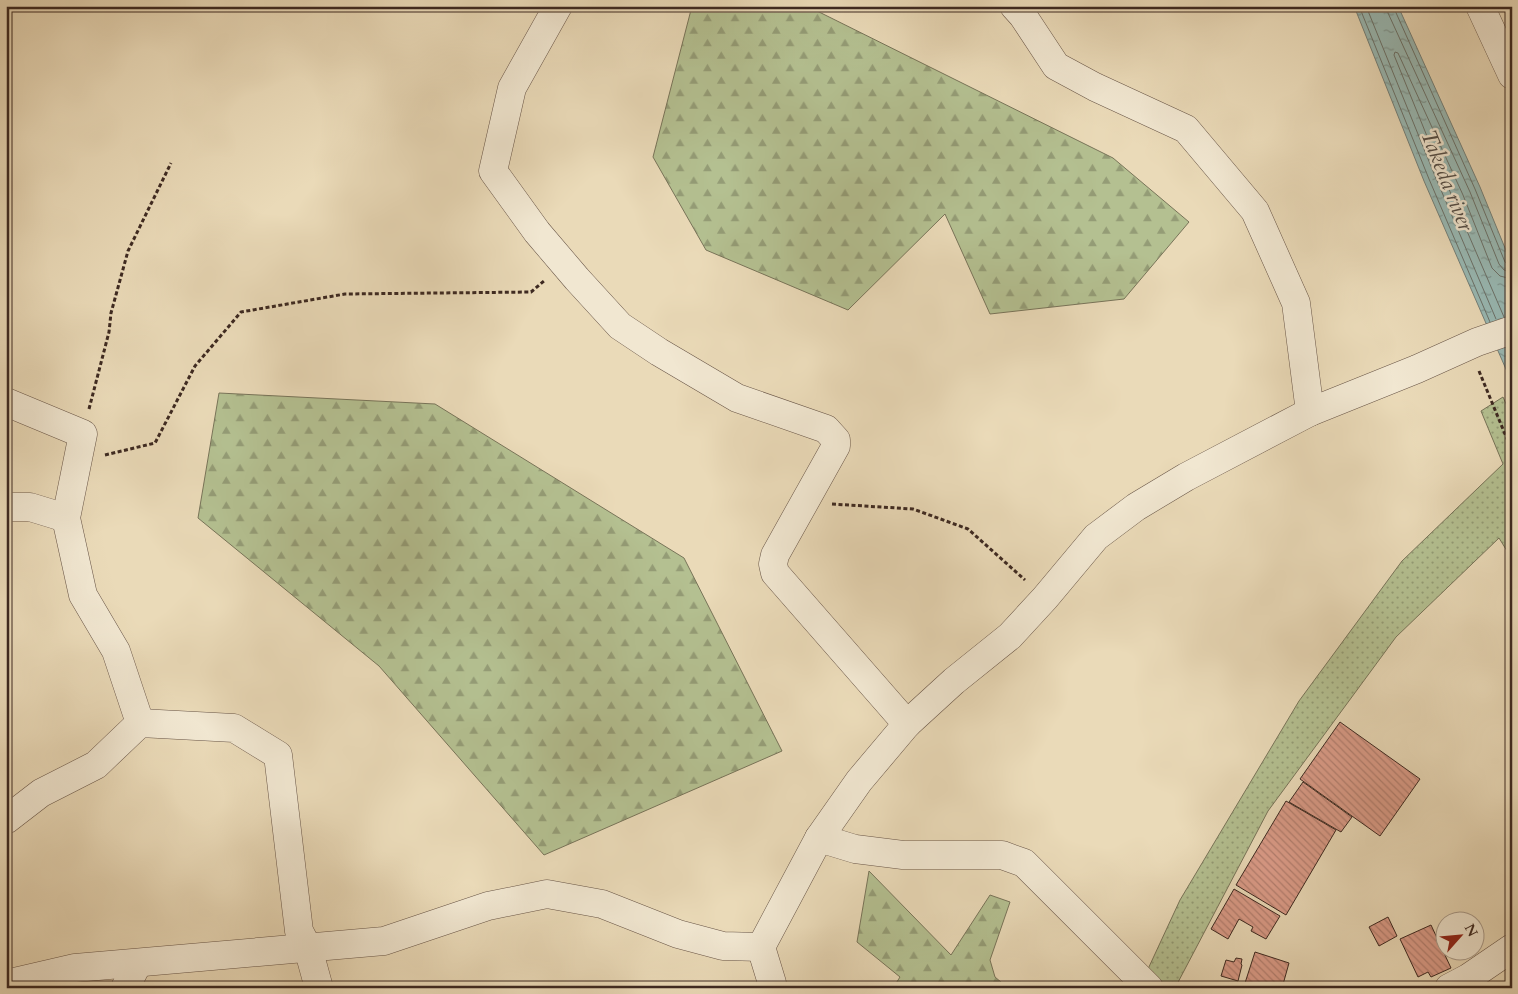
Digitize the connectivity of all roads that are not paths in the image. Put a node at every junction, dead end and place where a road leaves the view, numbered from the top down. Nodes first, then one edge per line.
1 (558, 6) edge
2 (1014, 6) edge
3 (1480, 6) edge
4 (1512, 75) edge
5 (1512, 330) edge
6 (6, 402) edge
7 (1310, 412) junction
8 (6, 507) edge
9 (66, 518) junction
10 (140, 722) junction
11 (907, 724) junction
12 (6, 820) edge
13 (819, 838) junction
14 (761, 946) junction
15 (308, 948) junction
16 (1512, 948) edge
17 (138, 963) junction
18 (6, 984) edge
19 (125, 988) edge
20 (319, 988) edge
21 (770, 988) edge
22 (1149, 988) edge
23 (1450, 988) edge

1 - 11 street
2 - 7 street
3 - 4 street
5 - 7 street
6 - 9 street
7 - 11 street
8 - 9 street
9 - 10 street
10 - 12 street
10 - 15 street
11 - 13 street
13 - 14 street
13 - 22 street
14 - 15 street
14 - 21 street
15 - 17 street
15 - 20 street
16 - 23 street
17 - 18 street
17 - 19 street

